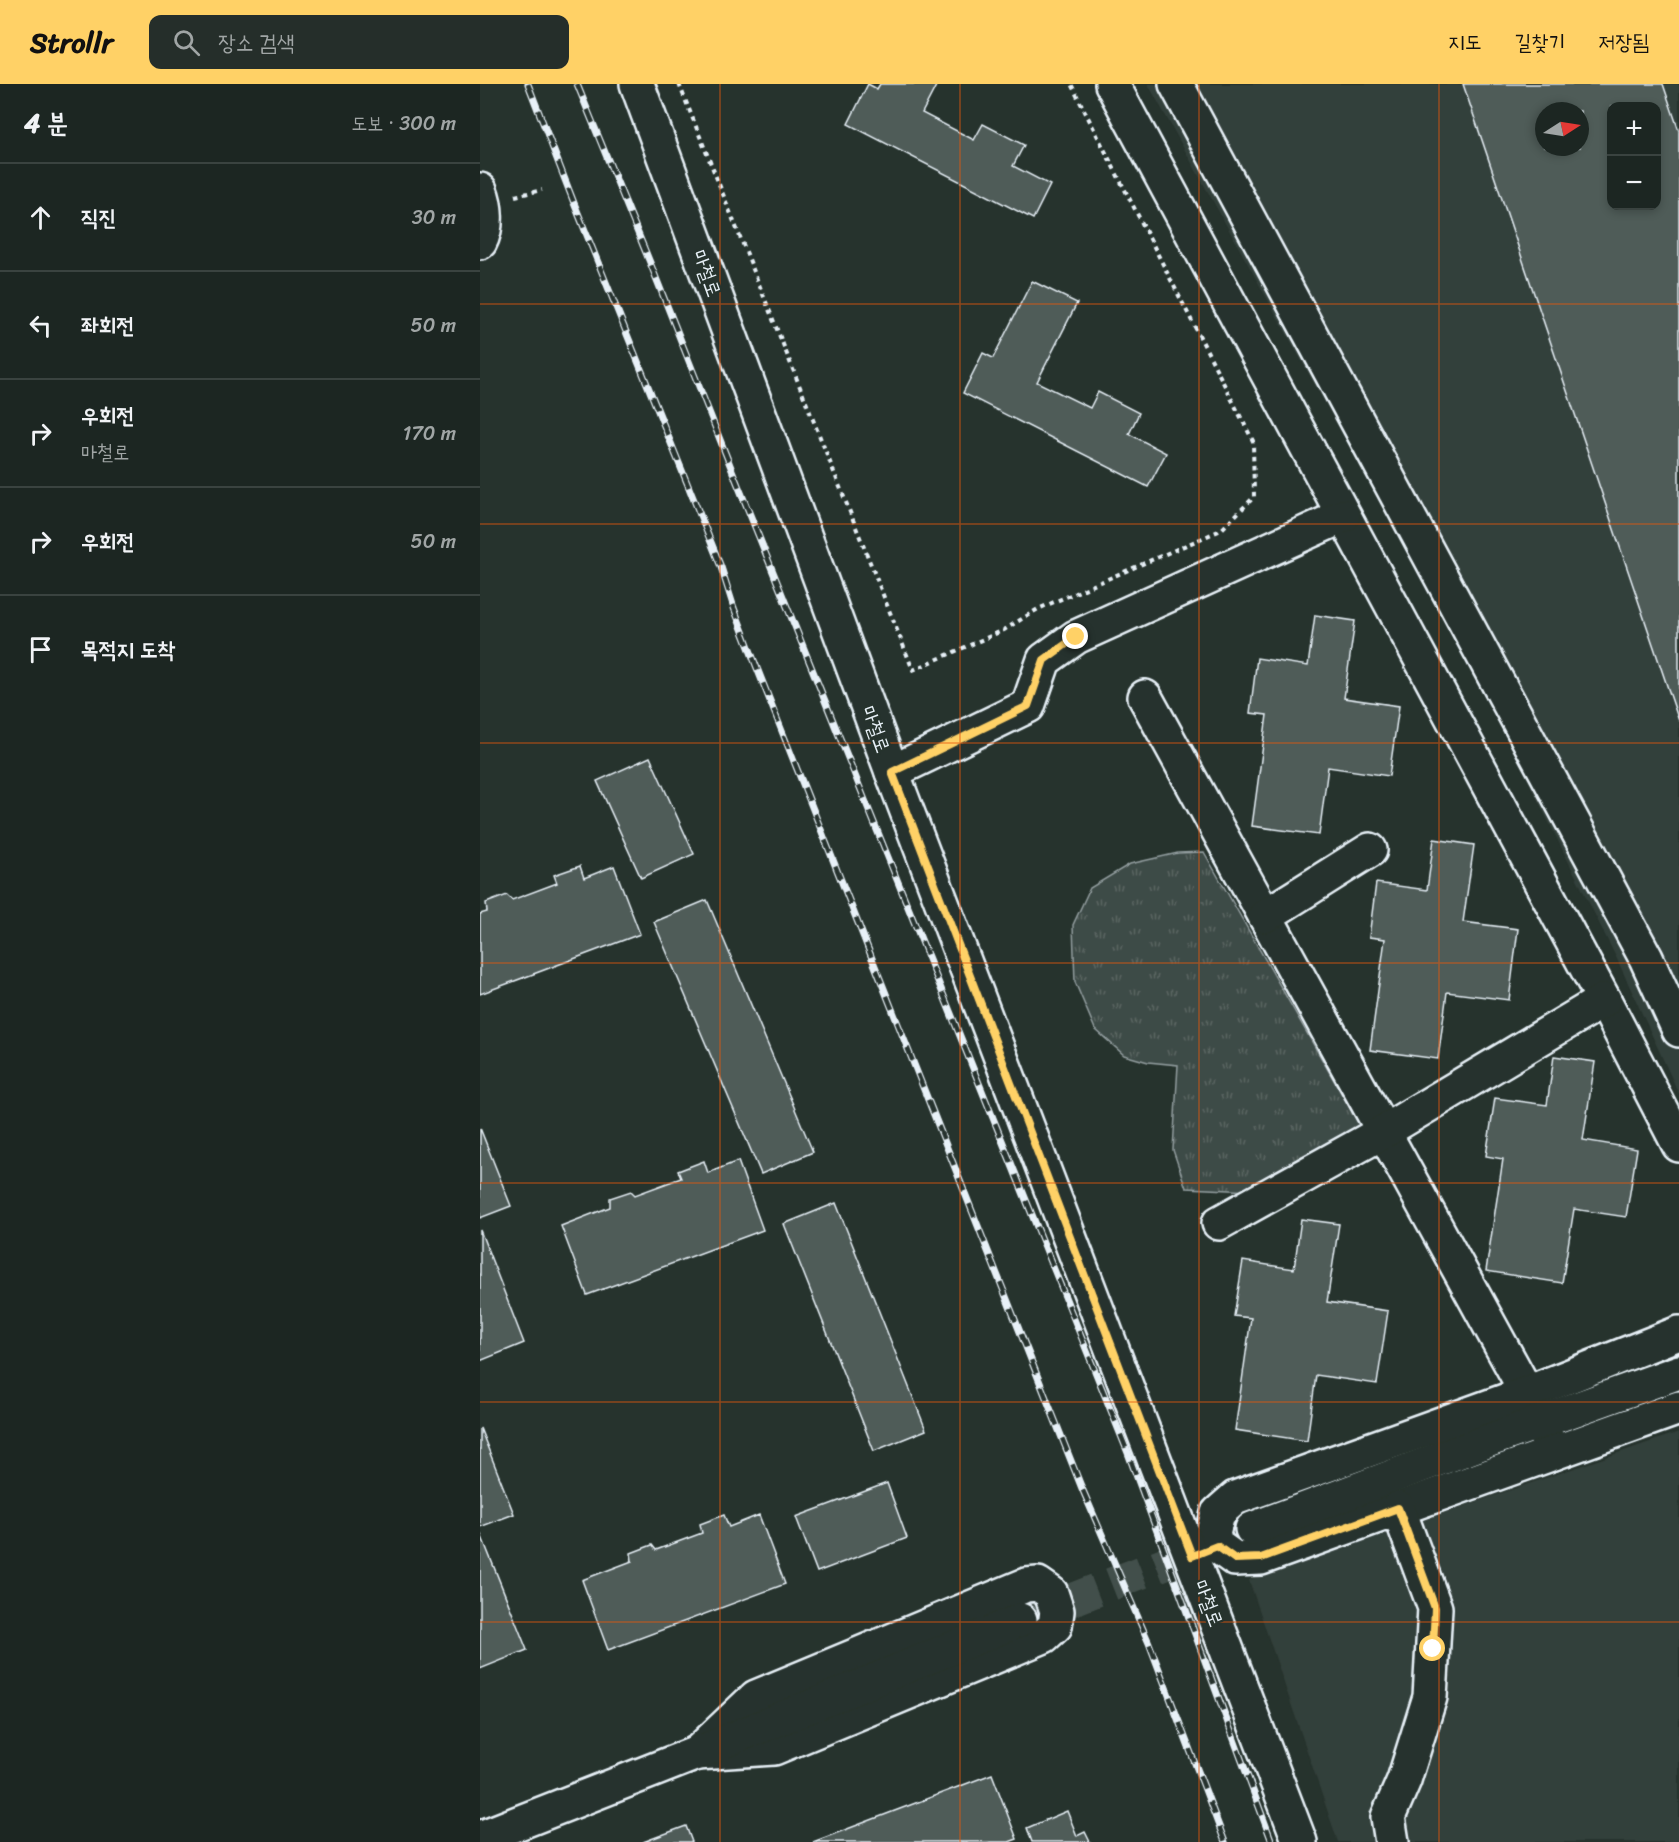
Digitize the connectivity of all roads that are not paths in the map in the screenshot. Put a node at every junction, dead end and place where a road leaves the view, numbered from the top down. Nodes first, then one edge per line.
1 (637, 84) edge
2 (1112, 84) edge
3 (1176, 84) edge
4 (480, 190) edge
5 (480, 242) edge
6 (1343, 516) junction
7 (1144, 697) dead end
8 (892, 772) junction
9 (1370, 850) dead end
10 (1265, 916) junction
11 (1604, 1000) junction
12 (1679, 1030) edge
13 (1383, 1132) junction
14 (1679, 1145) edge
15 (1218, 1223) dead end
16 (1679, 1333) edge
17 (1679, 1372) edge
18 (1527, 1393) junction
19 (1679, 1408) edge
20 (1539, 1422) junction
21 (1553, 1453) junction
22 (1398, 1508) junction
23 (1252, 1529) tunnel mouth
24 (1204, 1551) junction
25 (1020, 1620) tunnel mouth
26 (697, 1754) junction
27 (480, 1838) edge
28 (1300, 1842) edge
29 (1392, 1842) edge

1 - 8 street, 마철로
2 - 6 street
3 - 12 street
4 - 5 street
6 - 8 street
6 - 11 street
7 - 10 street
8 - 24 street, 마철로
9 - 10 street
10 - 13 street
11 - 13 street
11 - 14 street
13 - 15 street
13 - 18 street
16 - 18 street
17 - 20 street
18 - 20 street
18 - 24 street
19 - 21 street
20 - 21 street
20 - 23 street
21 - 22 street
22 - 24 street
22 - 29 street
24 - 28 street, 마철로
25 - 26 street
26 - 26 street
26 - 27 street

